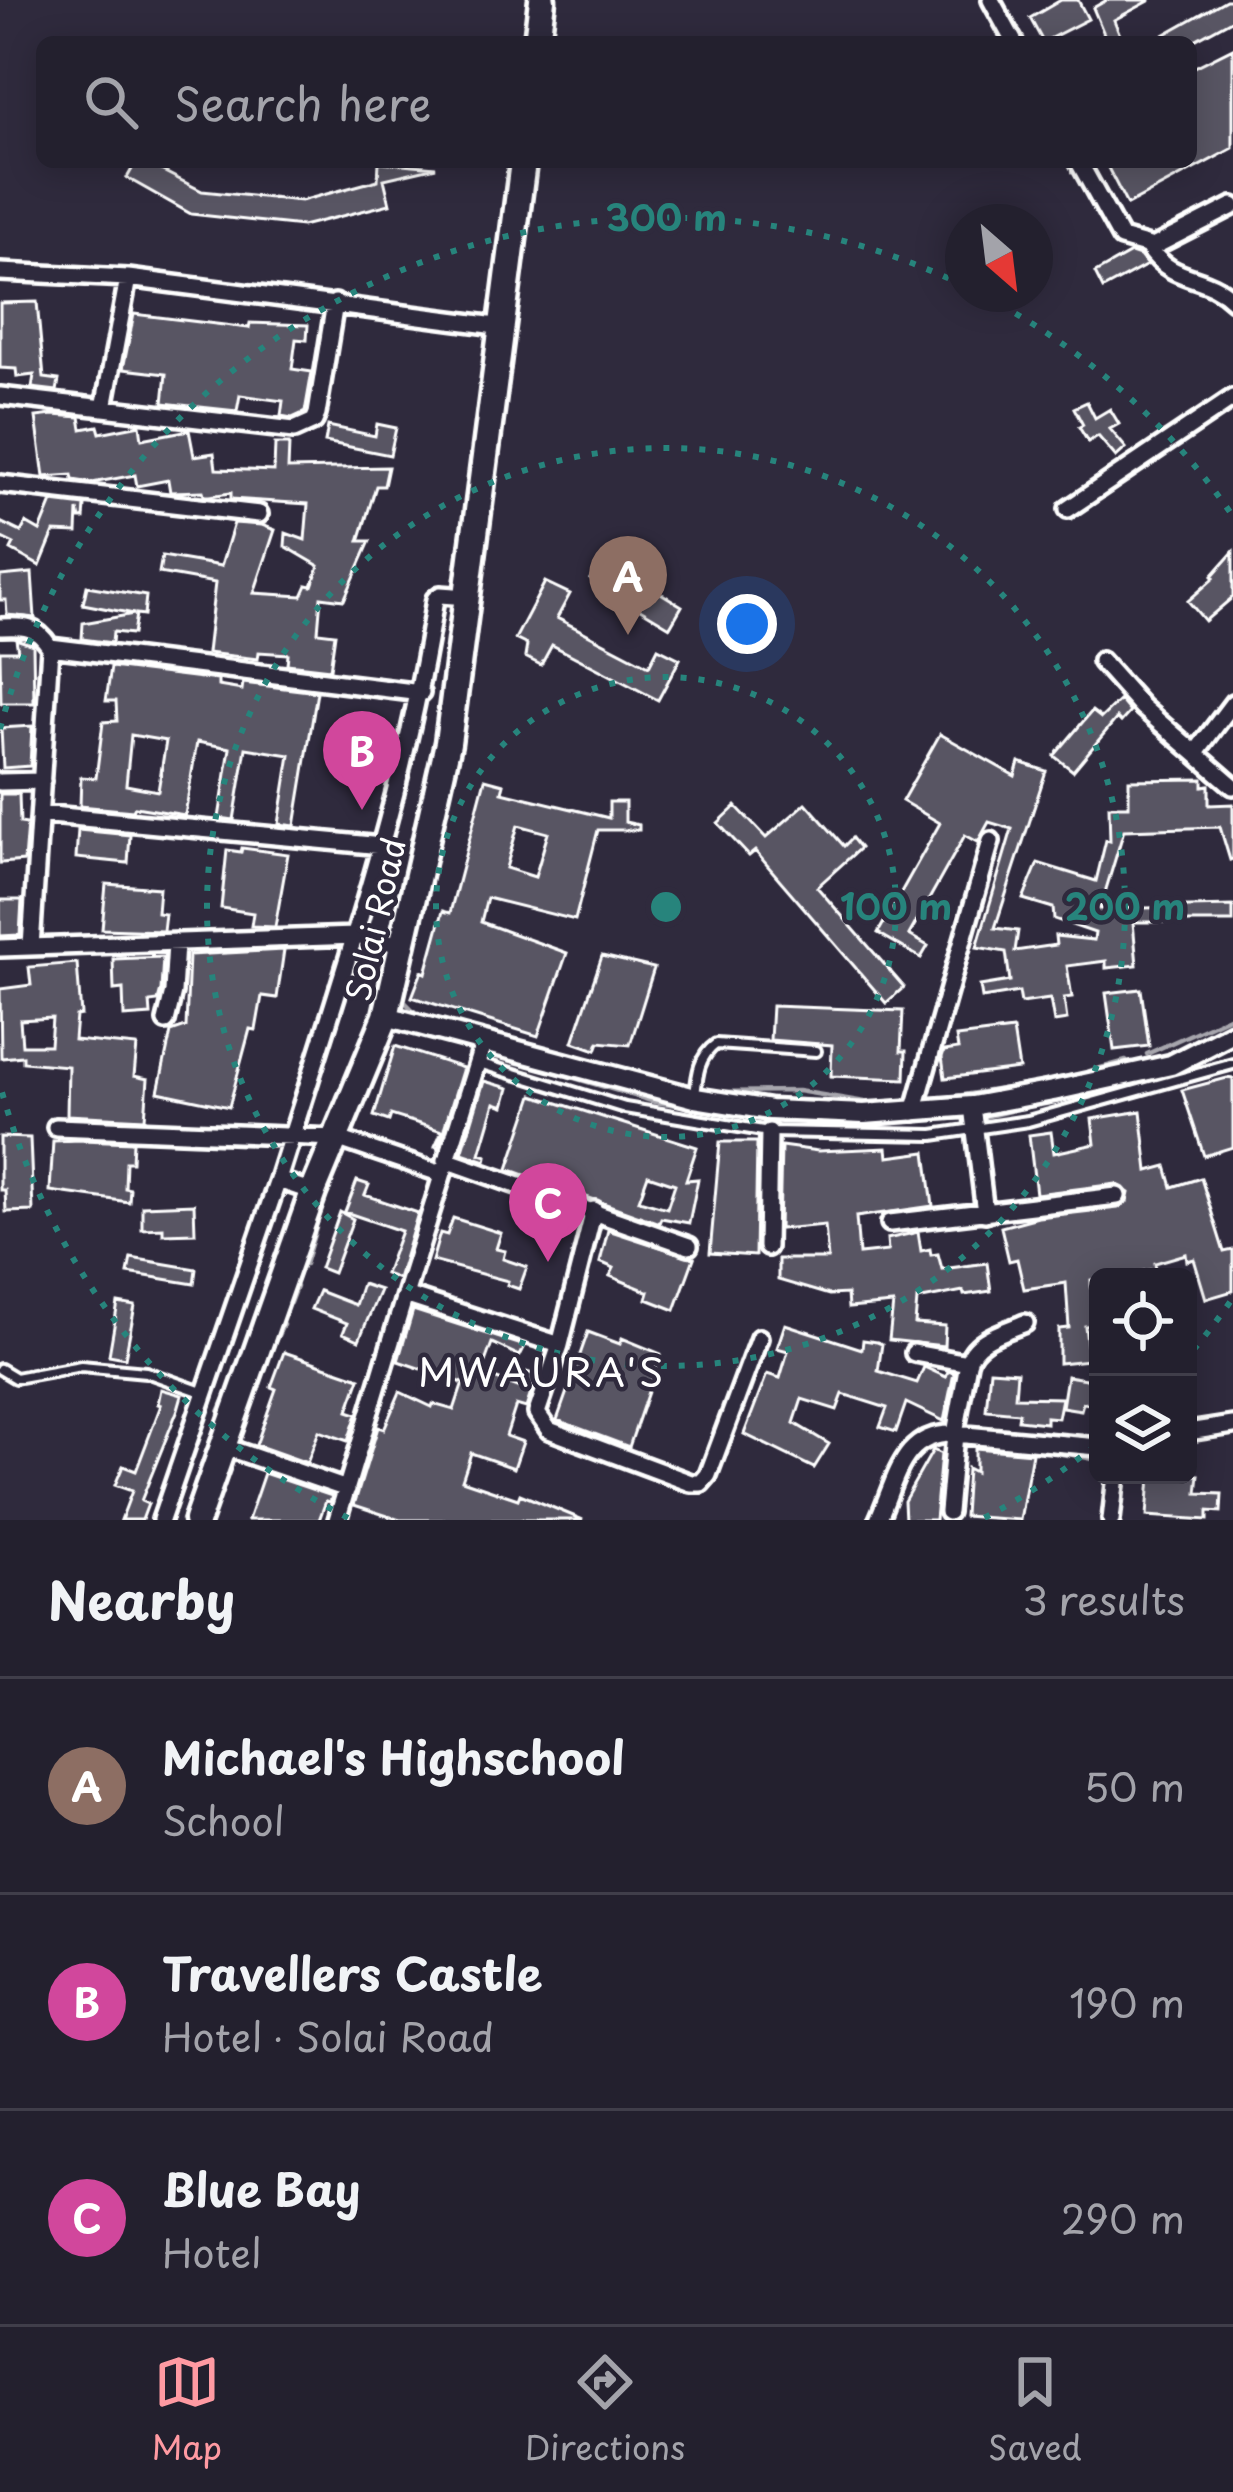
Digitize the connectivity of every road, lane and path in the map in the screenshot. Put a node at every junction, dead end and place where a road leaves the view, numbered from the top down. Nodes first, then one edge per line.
1 (542, 0) edge
2 (992, 0) edge
3 (538, 36) edge
4 (1011, 36) edge
5 (522, 168) edge
6 (1082, 168) edge
7 (1233, 206) edge
8 (1149, 248) junction
9 (0, 272) edge
10 (128, 278) junction
11 (1233, 300) edge
12 (335, 303) junction
13 (504, 328) junction
14 (0, 396) edge
15 (1233, 398) edge
16 (104, 408) junction
17 (0, 484) edge
18 (1068, 509) dead end
19 (260, 514) dead end
20 (468, 597) junction
21 (0, 627) edge
22 (50, 647) junction
23 (1101, 661) dead end
24 (421, 693) junction
25 (1233, 703) edge
26 (1196, 752) junction
27 (42, 781) junction
28 (0, 782) edge
29 (1233, 786) edge
30 (40, 814) junction
31 (991, 841) dead end
32 (382, 846) junction
33 (356, 936) junction
34 (176, 944) junction
35 (400, 944) junction
36 (31, 947) junction
37 (0, 948) edge
38 (386, 1016) junction
39 (166, 1021) dead end
40 (1233, 1033) edge
41 (816, 1051) dead end
42 (481, 1054) junction
43 (1233, 1064) edge
44 (695, 1098) junction
45 (972, 1106) junction
46 (914, 1112) junction
47 (56, 1127) dead end
48 (975, 1130) junction
49 (769, 1132) junction
50 (292, 1133) junction
51 (336, 1138) junction
52 (444, 1167) junction
53 (278, 1180) junction
54 (313, 1192) junction
55 (1117, 1196) dead end
56 (594, 1210) junction
57 (985, 1213) junction
58 (890, 1223) dead end
59 (689, 1246) dead end
60 (767, 1247) dead end
61 (405, 1295) junction
62 (1024, 1323) dead end
63 (759, 1338) dead end
64 (560, 1345) junction
65 (914, 1353) dead end
66 (968, 1363) junction
67 (0, 1369) edge
68 (202, 1392) junction
69 (1233, 1425) edge
70 (1197, 1431) edge
71 (955, 1433) junction
72 (222, 1446) junction
73 (1089, 1446) edge
74 (1115, 1484) edge
75 (347, 1489) junction
76 (948, 1512) dead end
77 (161, 1520) edge
78 (197, 1520) edge
79 (337, 1520) edge
80 (878, 1520) edge
81 (1111, 1520) edge

1 - 3 highway
2 - 4 street
5 - 13 highway, Solai Road
6 - 8 street
7 - 8 street
8 - 11 street
9 - 10 street
10 - 12 street
10 - 16 street
12 - 13 street
12 - 16 street
13 - 20 highway, Solai Road
14 - 16 street
15 - 18 street
17 - 19 street
20 - 24 street
20 - 35 highway, Solai Road
21 - 22 street
22 - 24 street
22 - 27 street
23 - 26 street
24 - 32 street
25 - 26 street
26 - 29 street
27 - 28 street
27 - 30 street
30 - 32 street
30 - 36 street
31 - 46 street
32 - 33 street
33 - 34 street
33 - 35 street
33 - 50 street
34 - 36 street
34 - 39 street
35 - 38 highway, Solai Road
36 - 37 street
38 - 42 street
38 - 51 highway, Solai Road
40 - 45 street
41 - 44 lane
42 - 44 street
42 - 49 lane
42 - 52 street
43 - 48 lane
44 - 46 street
45 - 46 street
45 - 48 street
47 - 50 street
48 - 49 lane
48 - 57 street
49 - 60 street
50 - 51 street
50 - 53 street
51 - 52 street
51 - 54 highway, Solai Road
52 - 56 street
52 - 61 street
53 - 54 street
53 - 68 street
54 - 72 highway, Solai Road
55 - 57 street
56 - 59 street
56 - 64 street
57 - 58 street
61 - 64 street
61 - 75 street
62 - 66 street
63 - 64 street
65 - 66 street
66 - 71 street
67 - 68 lane
68 - 77 street
69 - 70 street
71 - 73 street
71 - 76 street
71 - 80 street
72 - 75 street
72 - 78 highway, Solai Road
74 - 81 street
75 - 79 street

